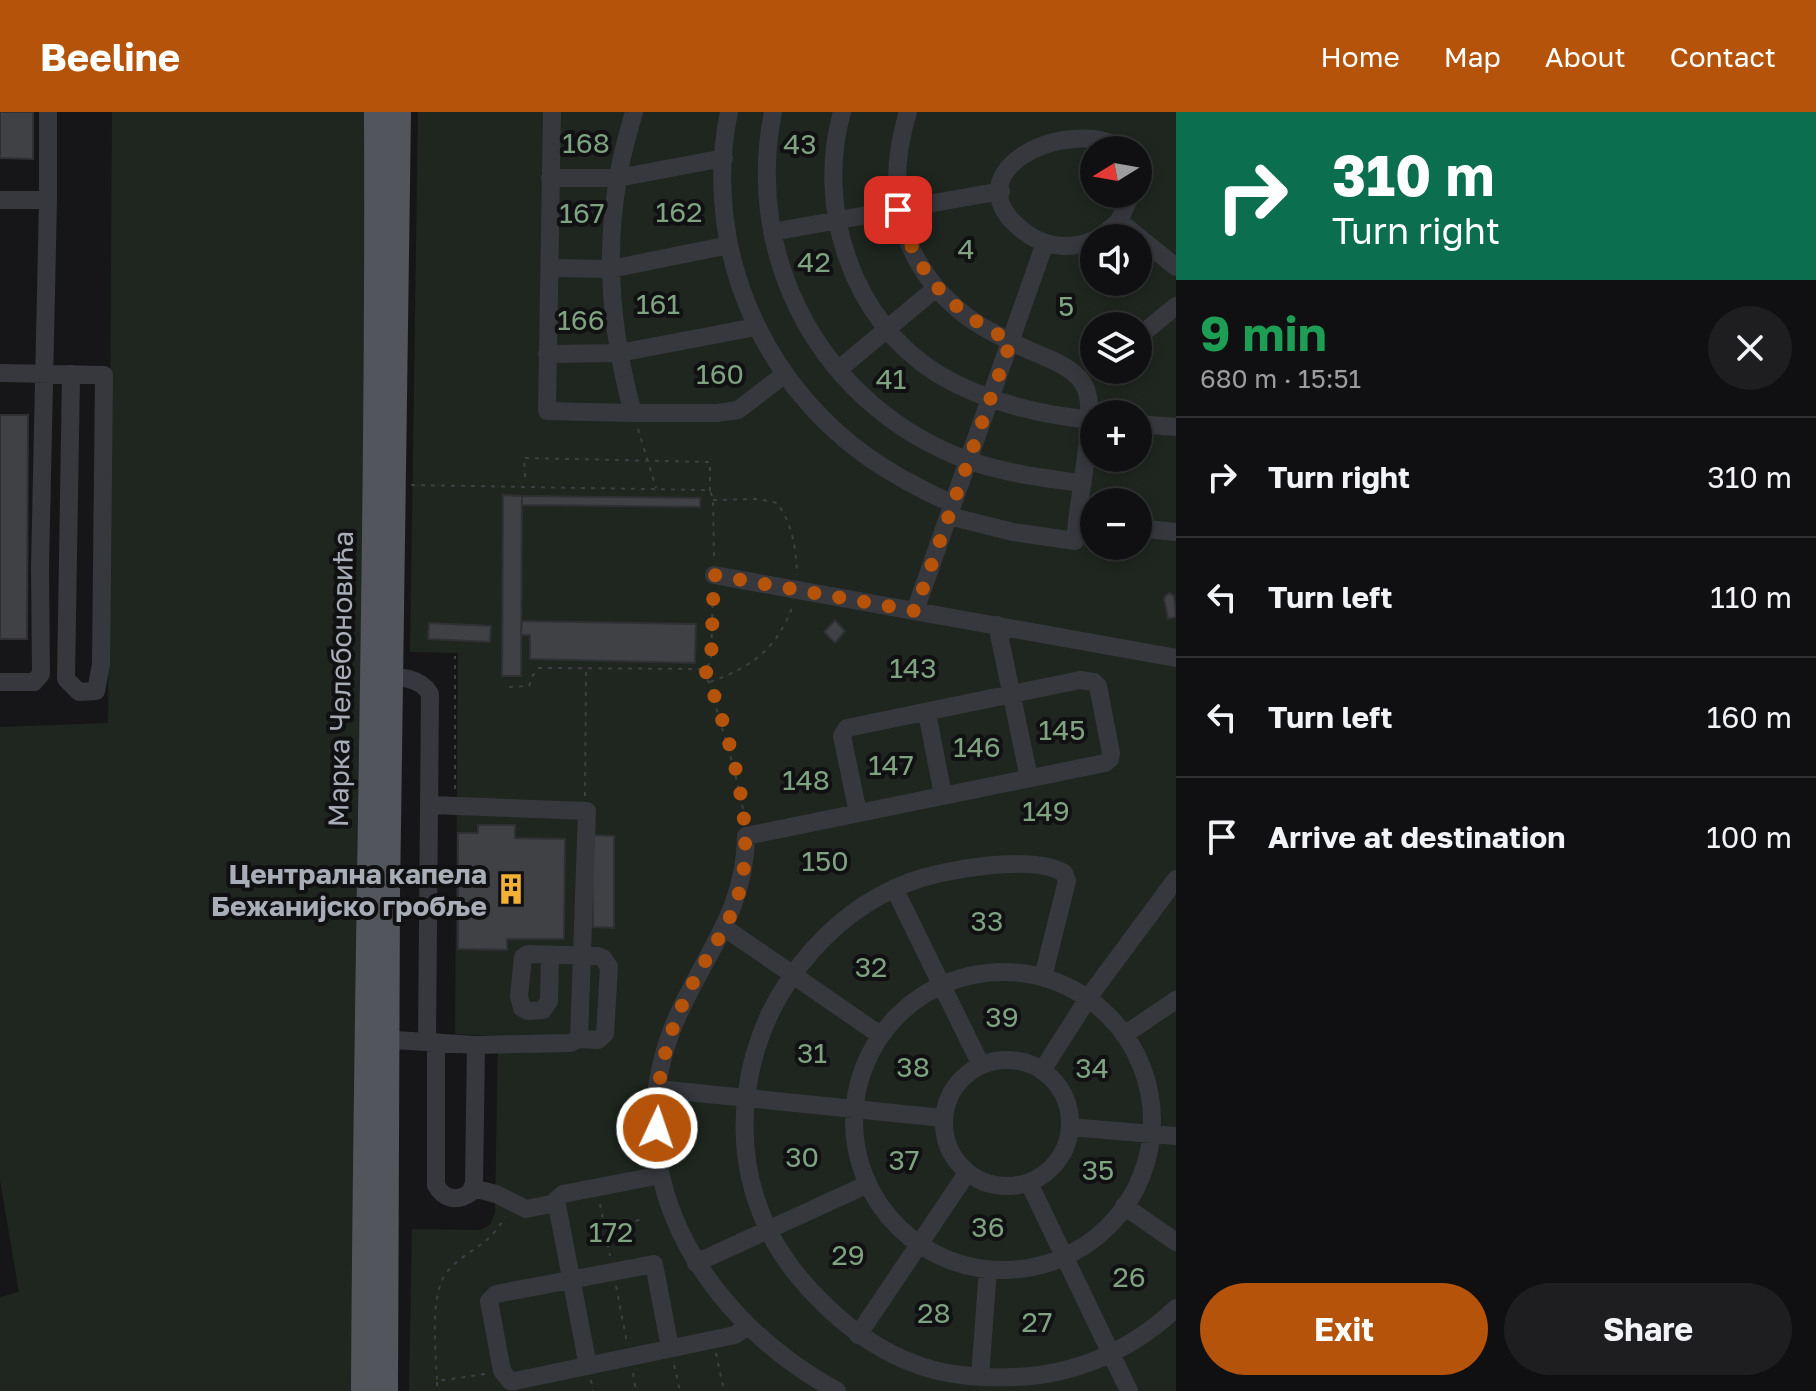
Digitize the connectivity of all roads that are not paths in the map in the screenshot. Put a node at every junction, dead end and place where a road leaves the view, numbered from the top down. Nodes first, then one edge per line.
1 (48, 112) edge
2 (376, 112) edge
3 (399, 112) edge
4 (552, 112) edge
5 (634, 112) edge
6 (729, 112) edge
7 (773, 112) edge
8 (842, 112) edge
9 (908, 112) edge
10 (1099, 122) dead end
11 (1114, 136) edge
12 (1011, 143) dead end
13 (724, 158) junction
14 (550, 178) junction
15 (618, 178) junction
16 (1001, 191) junction
17 (0, 200) edge
18 (48, 200) junction
19 (1125, 208) edge
20 (898, 210) junction
21 (1119, 221) junction
22 (837, 222) junction
23 (1115, 224) edge
24 (772, 232) junction
25 (1045, 243) junction
26 (1080, 243) edge
27 (729, 245) junction
28 (387, 260) junction
29 (1176, 267) edge
30 (550, 268) junction
31 (611, 269) junction
32 (936, 288) junction
33 (1176, 306) edge
34 (1152, 326) edge
35 (756, 327) junction
36 (888, 329) junction
37 (1011, 341) junction
38 (619, 353) junction
39 (547, 354) junction
40 (838, 370) junction
41 (0, 373) edge
42 (45, 373) junction
43 (71, 374) junction
44 (785, 374) junction
45 (990, 399) junction
46 (1089, 400) edge
47 (633, 413) junction
48 (1080, 418) edge
49 (1152, 425) edge
50 (1176, 427) edge
51 (969, 460) junction
52 (1083, 472) edge
53 (1081, 483) junction
54 (1082, 488) edge
55 (951, 510) junction
56 (1152, 529) edge
57 (1176, 532) edge
58 (1080, 533) edge
59 (68, 534) junction
60 (103, 535) junction
61 (714, 575) road end
62 (915, 611) junction
63 (997, 625) junction
64 (1176, 658) edge
65 (381, 677) junction
66 (0, 682) edge
67 (1012, 695) junction
68 (927, 713) junction
69 (1029, 778) junction
70 (943, 795) junction
71 (430, 805) junction
72 (858, 813) junction
73 (1176, 879) edge
74 (894, 888) junction
75 (725, 928) junction
76 (550, 955) dead end
77 (583, 956) junction
78 (792, 975) junction
79 (1043, 977) junction
80 (941, 985) junction
81 (1088, 998) junction
82 (1176, 1000) edge
83 (880, 1035) junction
84 (1124, 1035) junction
85 (376, 1039) junction
86 (579, 1039) junction
87 (431, 1041) junction
88 (476, 1045) junction
89 (981, 1065) junction
90 (1042, 1071) junction
91 (658, 1089) junction
92 (746, 1098) junction
93 (854, 1108) junction
94 (943, 1118) junction
95 (1070, 1127) junction
96 (1151, 1133) junction
97 (1176, 1136) edge
98 (967, 1173) junction
99 (661, 1175) junction
100 (1029, 1183) junction
101 (868, 1184) junction
102 (473, 1188) junction
103 (556, 1203) junction
104 (1124, 1206) junction
105 (768, 1230) junction
106 (1176, 1242) edge
107 (918, 1244) junction
108 (1064, 1257) junction
109 (696, 1263) junction
110 (988, 1269) junction
111 (571, 1280) junction
112 (1176, 1308) edge
113 (746, 1327) junction
114 (858, 1335) junction
115 (670, 1348) junction
116 (1111, 1353) junction
117 (588, 1366) junction
118 (980, 1377) junction
119 (363, 1391) edge
120 (386, 1391) edge
121 (837, 1391) edge
122 (1129, 1391) edge

1 - 18 lane
2 - 28 main road, Марка Челебоновића
3 - 28 main road, Марка Челебоновића
4 - 14 lane
5 - 15 lane
6 - 13 lane
7 - 24 lane
8 - 22 lane
9 - 20 lane
10 - 11 lane
12 - 16 lane
13 - 15 lane
13 - 27 lane
14 - 15 lane
14 - 30 lane
15 - 31 lane
16 - 20 lane
16 - 25 lane
17 - 18 lane
18 - 42 lane
19 - 21 lane
20 - 22 lane
20 - 32 lane
21 - 23 lane
21 - 29 lane
22 - 24 lane
22 - 36 lane
24 - 40 lane
25 - 26 lane
25 - 37 lane
27 - 31 lane
27 - 35 lane
28 - 65 main road, Марка Челебоновића
30 - 31 lane
30 - 39 lane
31 - 38 lane
32 - 36 lane
32 - 37 lane
33 - 34 lane
35 - 38 lane
35 - 44 lane
36 - 40 lane
36 - 45 lane
37 - 45 lane
37 - 46 lane
38 - 39 lane
38 - 47 lane
39 - 47 lane
40 - 51 lane
41 - 42 lane
42 - 43 lane
42 - 66 lane
43 - 59 lane
43 - 60 lane
44 - 47 lane
44 - 55 lane
45 - 48 lane
45 - 51 lane
49 - 50 lane
51 - 53 lane
51 - 55 lane
52 - 53 lane
53 - 54 lane
55 - 58 lane
55 - 62 lane
56 - 57 lane
59 - 60 lane
59 - 60 lane
61 - 62 lane
62 - 63 lane
63 - 64 lane
63 - 67 lane
65 - 71 lane
65 - 85 main road, Марка Челебоновића
67 - 68 lane
67 - 69 lane
67 - 69 lane
68 - 70 lane
68 - 72 lane
69 - 70 lane
70 - 72 lane
71 - 77 lane
71 - 87 lane
72 - 75 lane
73 - 81 lane
74 - 78 lane
74 - 79 lane
74 - 80 lane
75 - 78 lane
75 - 91 lane
76 - 77 lane
77 - 86 lane
77 - 86 lane
78 - 83 lane
78 - 92 lane
79 - 80 lane
79 - 81 lane
80 - 83 lane
80 - 89 lane
81 - 84 lane
81 - 90 lane
82 - 84 lane
83 - 93 lane
84 - 96 lane
85 - 87 lane
85 - 119 main road, Марка Челебоновића
85 - 120 main road, Марка Челебоновића
86 - 88 lane
87 - 88 lane
87 - 102 lane
88 - 102 lane
89 - 90 lane
89 - 94 lane
90 - 95 lane
91 - 92 lane
91 - 99 lane
92 - 93 lane
92 - 105 lane
93 - 94 lane
93 - 101 lane
94 - 98 lane
95 - 96 lane
95 - 100 lane
96 - 97 lane
96 - 104 lane
98 - 100 lane
98 - 107 lane
99 - 103 lane
99 - 109 lane
100 - 108 lane
101 - 105 lane
101 - 107 lane
102 - 103 lane
103 - 111 lane
104 - 106 lane
104 - 108 lane
105 - 109 lane
105 - 114 lane
107 - 110 lane
107 - 114 lane
108 - 110 lane
108 - 116 lane
109 - 113 lane
110 - 118 lane
111 - 115 lane
111 - 117 lane
111 - 117 lane
112 - 116 lane
113 - 115 lane
113 - 121 lane
114 - 118 lane
115 - 117 lane
116 - 118 lane
116 - 122 lane

